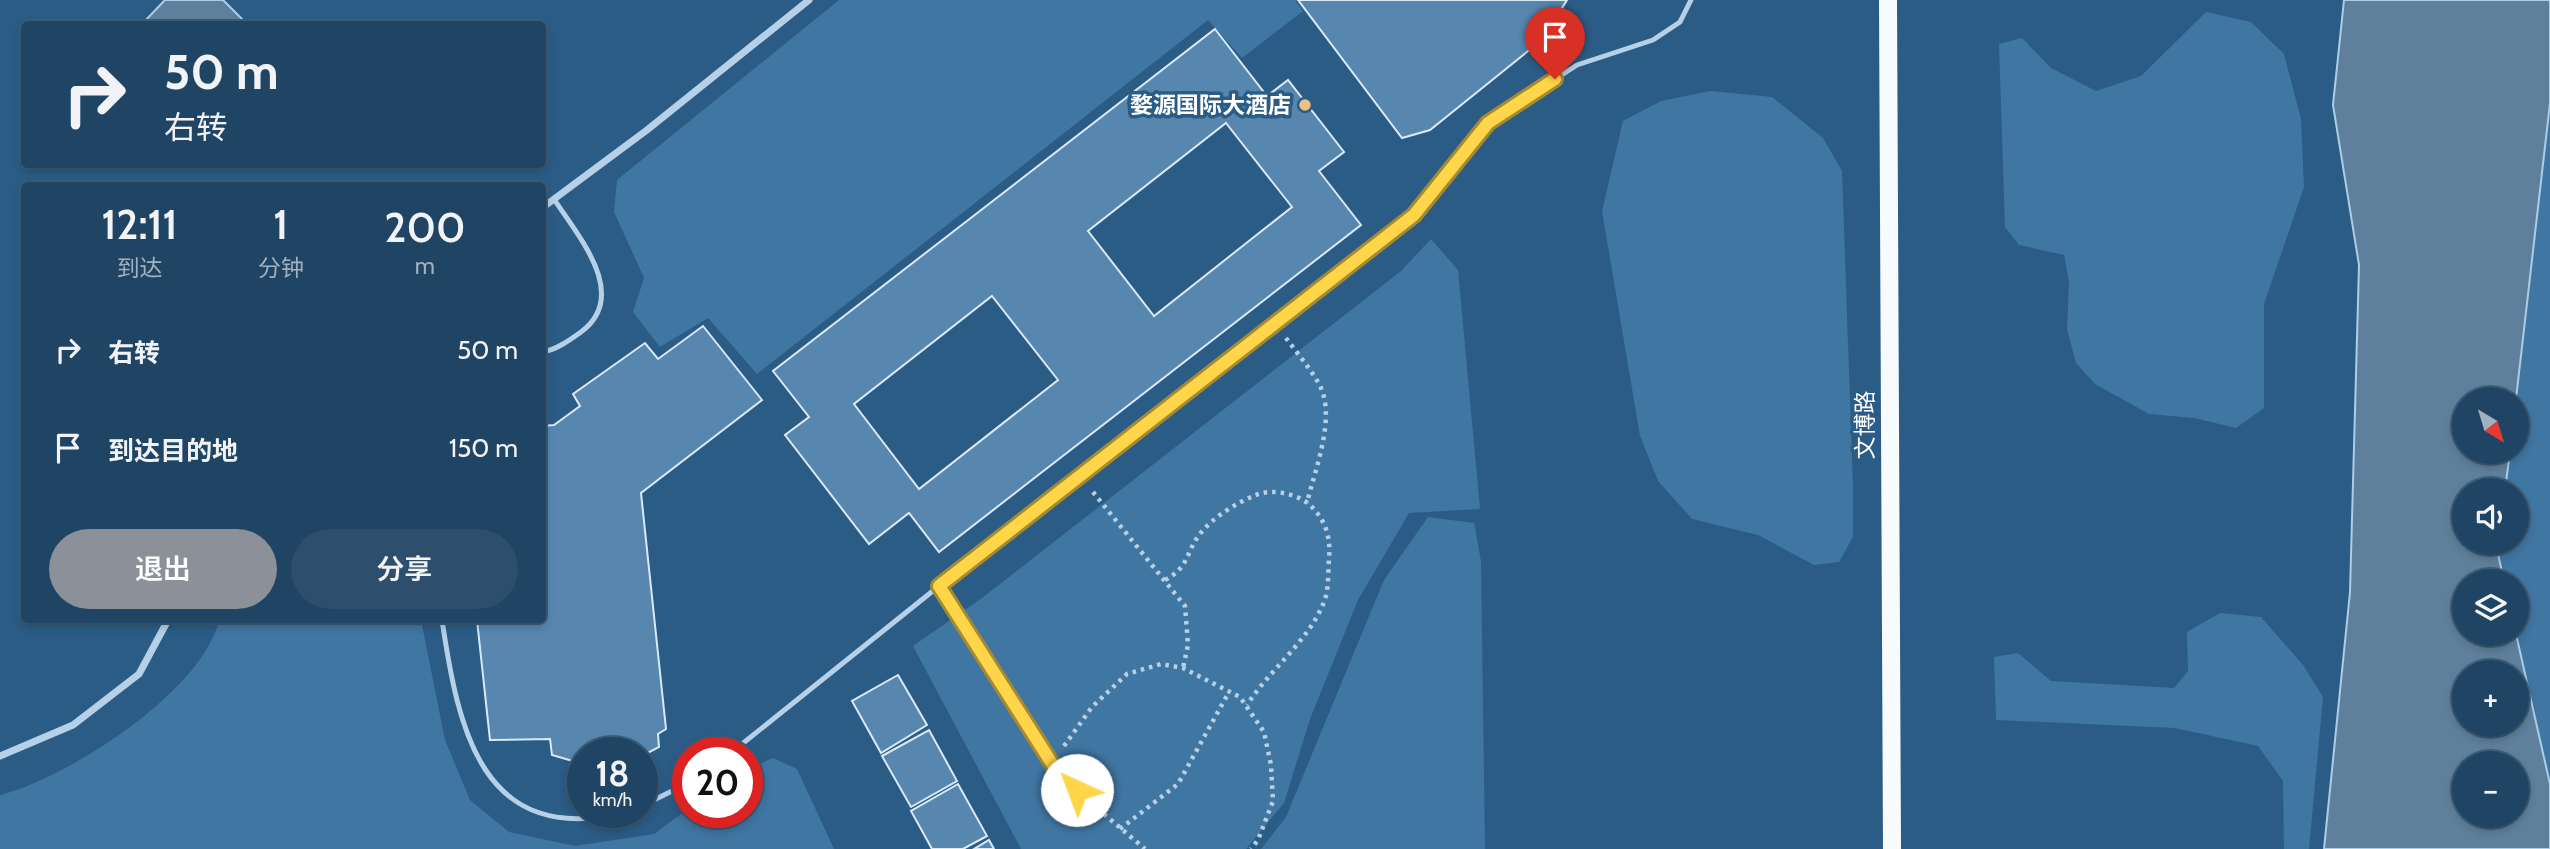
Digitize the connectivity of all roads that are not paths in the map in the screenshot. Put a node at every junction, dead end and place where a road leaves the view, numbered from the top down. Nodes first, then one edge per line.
1 (809, 0) edge
2 (1691, 0) edge
3 (1888, 0) edge
4 (554, 199) junction
5 (546, 205) edge
6 (546, 350) edge
7 (939, 586) junction
8 (166, 623) edge
9 (442, 623) edge
10 (751, 737) edge
11 (0, 756) edge
12 (1077, 790) road end
13 (567, 818) edge
14 (1892, 849) edge

1 - 4 street
2 - 7 lane
3 - 14 main road, 文博路
4 - 5 street
4 - 6 lane
7 - 10 lane
7 - 12 lane
8 - 11 street
9 - 13 lane

